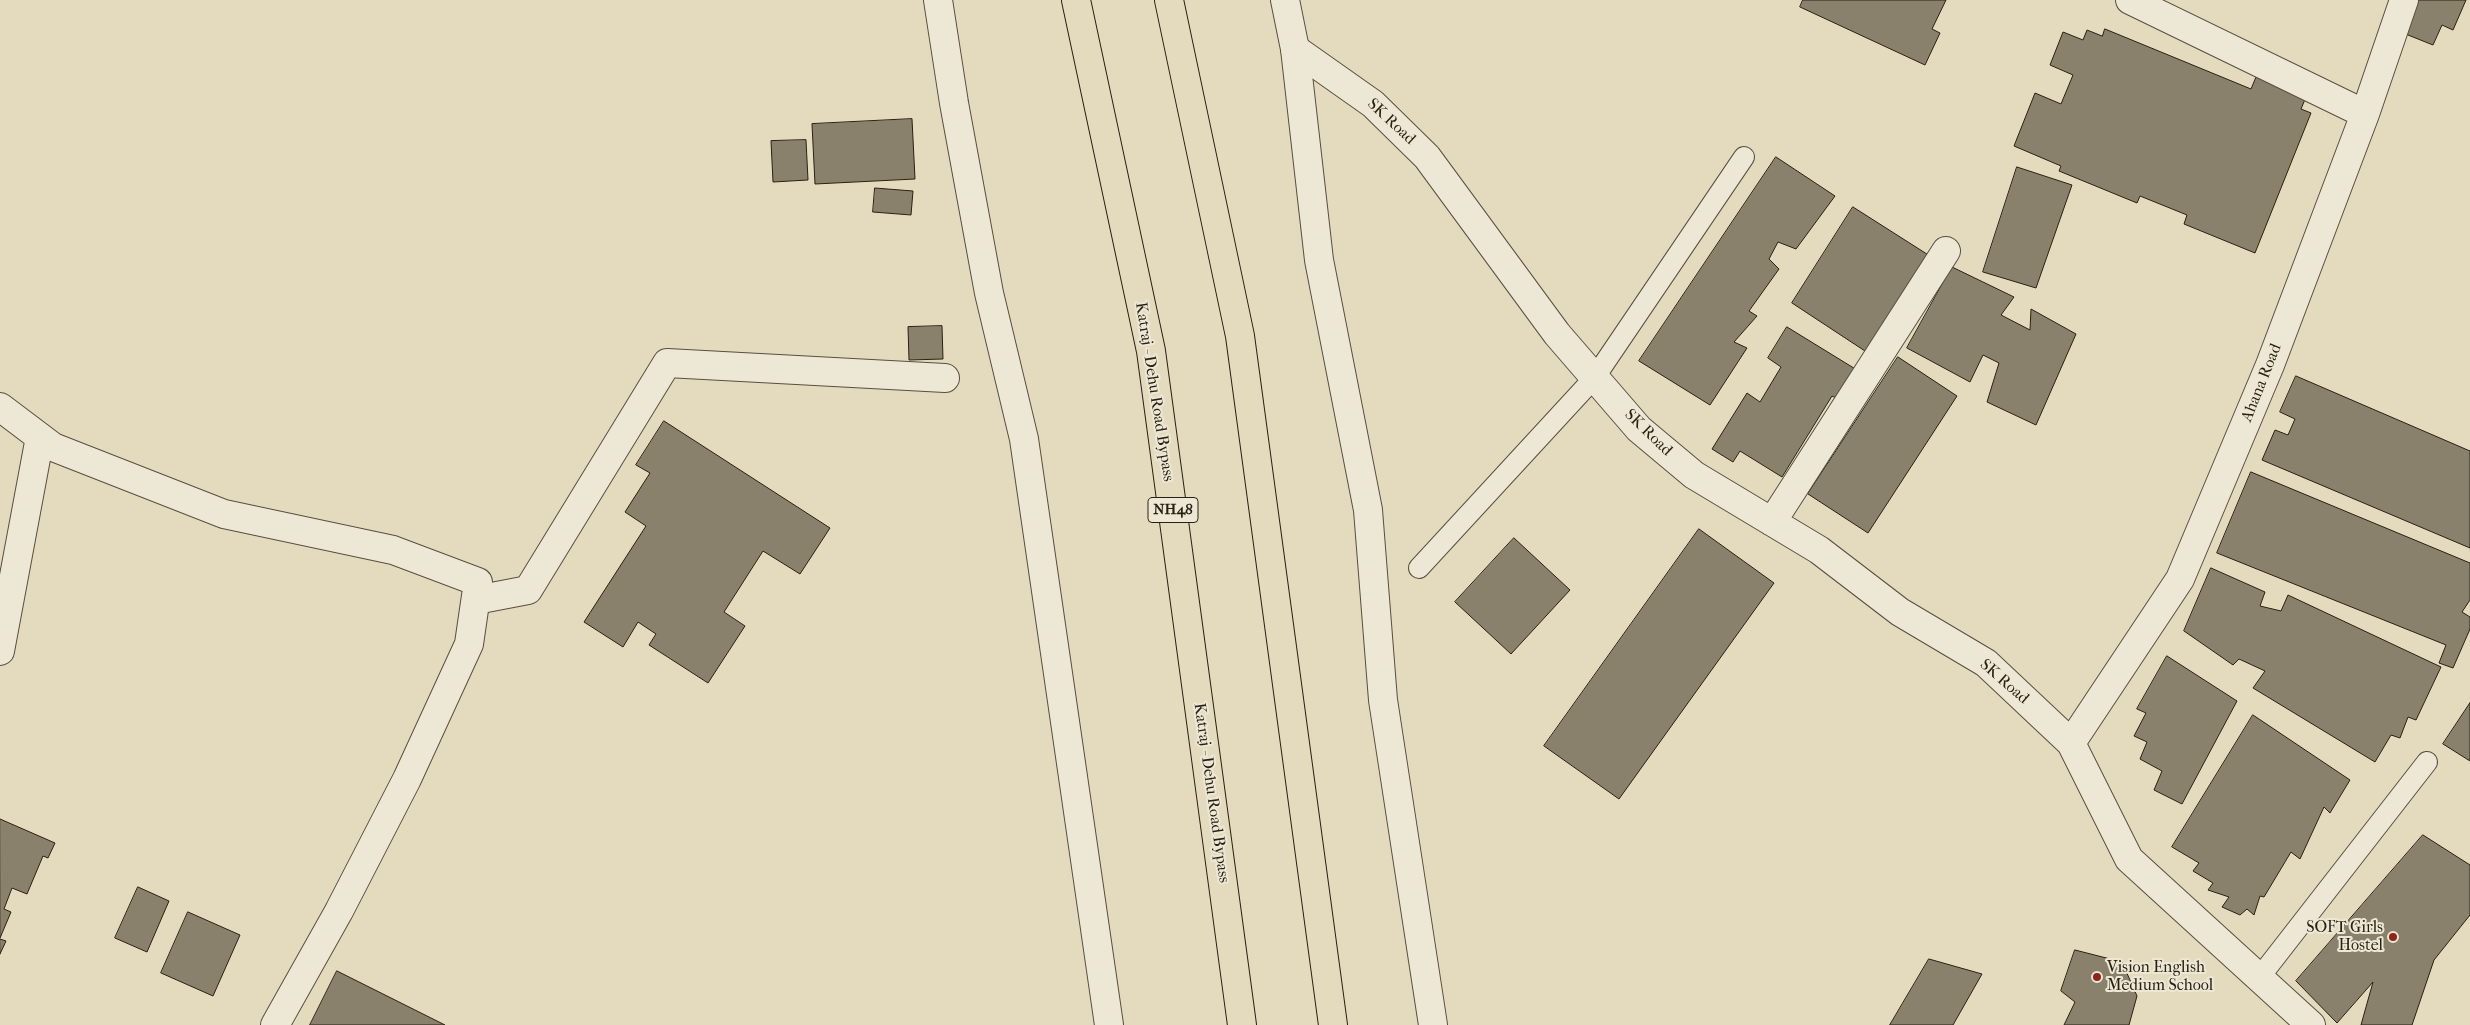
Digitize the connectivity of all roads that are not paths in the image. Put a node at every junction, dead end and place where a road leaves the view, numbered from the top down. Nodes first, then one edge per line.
1 (938, 0) edge
2 (1076, 0) edge
3 (1169, 0) edge
4 (1285, 0) edge
5 (2130, 0) edge
6 (2404, 0) edge
7 (1295, 49) junction
8 (2365, 114) junction
9 (1744, 157) dead end
10 (1946, 251) dead end
11 (1595, 377) junction
12 (945, 378) dead end
13 (0, 407) edge
14 (40, 437) junction
15 (1772, 522) junction
16 (1419, 568) dead end
17 (476, 600) junction
18 (0, 651) edge
19 (2071, 743) junction
20 (2427, 762) dead end
21 (2259, 978) junction
22 (275, 1025) edge
23 (1109, 1025) edge
24 (1242, 1025) edge
25 (1333, 1025) edge
26 (1433, 1025) edge
27 (2311, 1025) edge

1 - 23 street
2 - 24 highway, Katraj - Dehu Road Bypass / NH48
3 - 25 highway
4 - 7 street
5 - 8 street
6 - 8 street, Ahana Road
7 - 11 street, SK Road
7 - 26 street
8 - 19 street, Ahana Road
9 - 11 lane
10 - 15 street
11 - 15 street, SK Road
11 - 16 lane
12 - 17 street
13 - 14 street
14 - 17 street
14 - 18 street
15 - 19 street, SK Road
17 - 22 street
19 - 21 street
20 - 21 lane
21 - 27 street

